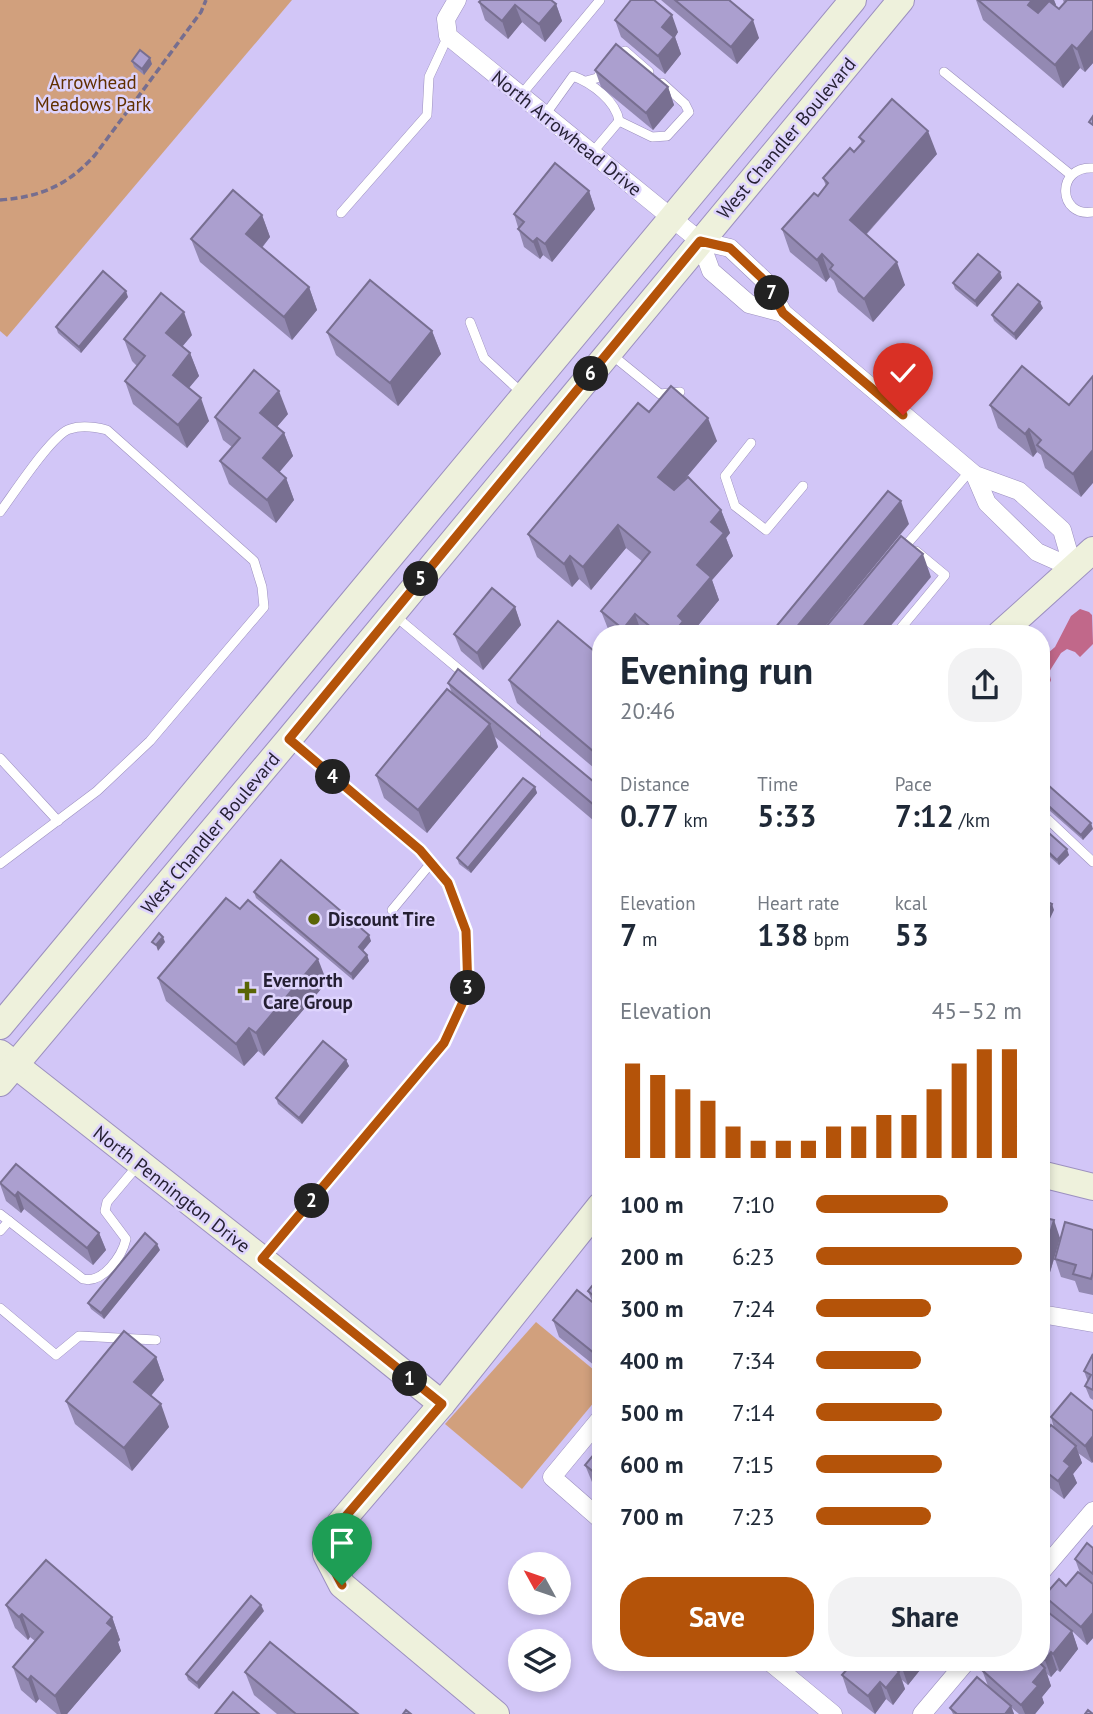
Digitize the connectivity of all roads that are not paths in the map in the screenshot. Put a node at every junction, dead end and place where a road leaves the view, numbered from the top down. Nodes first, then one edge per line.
1 (457, 0) edge
2 (600, 0) edge
3 (853, 0) edge
4 (901, 0) edge
5 (448, 36) junction
6 (944, 72) dead end
7 (586, 81) junction
8 (521, 95) junction
9 (545, 115) junction
10 (620, 121) junction
11 (592, 153) junction
12 (1093, 168) edge
13 (1071, 175) junction
14 (1093, 212) edge
15 (341, 213) dead end
16 (686, 229) junction
17 (783, 313) junction
18 (470, 322) dead end
19 (608, 352) junction
20 (680, 392) edge
21 (525, 396) junction
22 (751, 443) dead end
23 (972, 473) junction
24 (803, 486) dead end
25 (0, 511) edge
26 (907, 544) junction
27 (1093, 550) edge
28 (899, 554) edge
29 (1073, 568) junction
30 (392, 614) junction
31 (903, 625) edge
32 (1010, 625) edge
33 (289, 739) junction
34 (548, 744) edge
35 (0, 758) edge
36 (58, 821) junction
37 (1050, 822) edge
38 (1093, 862) edge
39 (431, 863) junction
40 (0, 864) edge
41 (392, 910) dead end
42 (0, 1026) edge
43 (5, 1067) edge
44 (139, 1164) junction
45 (1050, 1176) edge
46 (1093, 1187) edge
47 (0, 1214) edge
48 (592, 1216) edge
49 (9, 1221) junction
50 (0, 1231) edge
51 (262, 1259) junction
52 (0, 1308) edge
53 (1050, 1315) edge
54 (1093, 1322) edge
55 (156, 1340) dead end
56 (442, 1404) junction
57 (592, 1429) edge
58 (1093, 1511) edge
59 (592, 1512) edge
60 (1050, 1561) edge
61 (781, 1671) edge
62 (958, 1671) edge
63 (496, 1714) edge
64 (833, 1714) edge
65 (922, 1714) edge

1 - 5 street
2 - 8 lane
3 - 16 main road, West Chandler Boulevard
4 - 16 main road, West Chandler Boulevard
5 - 8 street, North Arrowhead Drive
5 - 15 lane
6 - 13 lane
7 - 9 lane
7 - 10 lane
7 - 10 lane
8 - 9 street, North Arrowhead Drive
9 - 11 street, North Arrowhead Drive
10 - 11 lane
11 - 16 street, North Arrowhead Drive
12 - 13 lane
13 - 14 lane
16 - 17 street
16 - 17 street
16 - 19 main road, West Chandler Boulevard
16 - 21 main road, West Chandler Boulevard
17 - 23 street
18 - 21 lane
19 - 20 lane
19 - 30 main road, West Chandler Boulevard
21 - 42 main road, West Chandler Boulevard
22 - 24 lane
23 - 26 lane
23 - 29 street
23 - 29 street
25 - 36 lane
26 - 28 lane
26 - 31 lane
27 - 29 main road
29 - 32 main road
30 - 33 main road, West Chandler Boulevard
30 - 34 lane
33 - 39 lane
33 - 43 main road, West Chandler Boulevard
35 - 36 lane
36 - 40 lane
37 - 38 lane
39 - 41 lane
39 - 51 lane
43 - 44 main road, North Pennington Drive
44 - 49 lane
44 - 51 main road, North Pennington Drive
45 - 46 main road
47 - 49 lane
48 - 56 main road
49 - 50 lane
51 - 56 main road, North Pennington Drive
52 - 55 lane
53 - 54 street
56 - 63 main road
57 - 59 street
58 - 60 street
61 - 64 street
62 - 65 street

